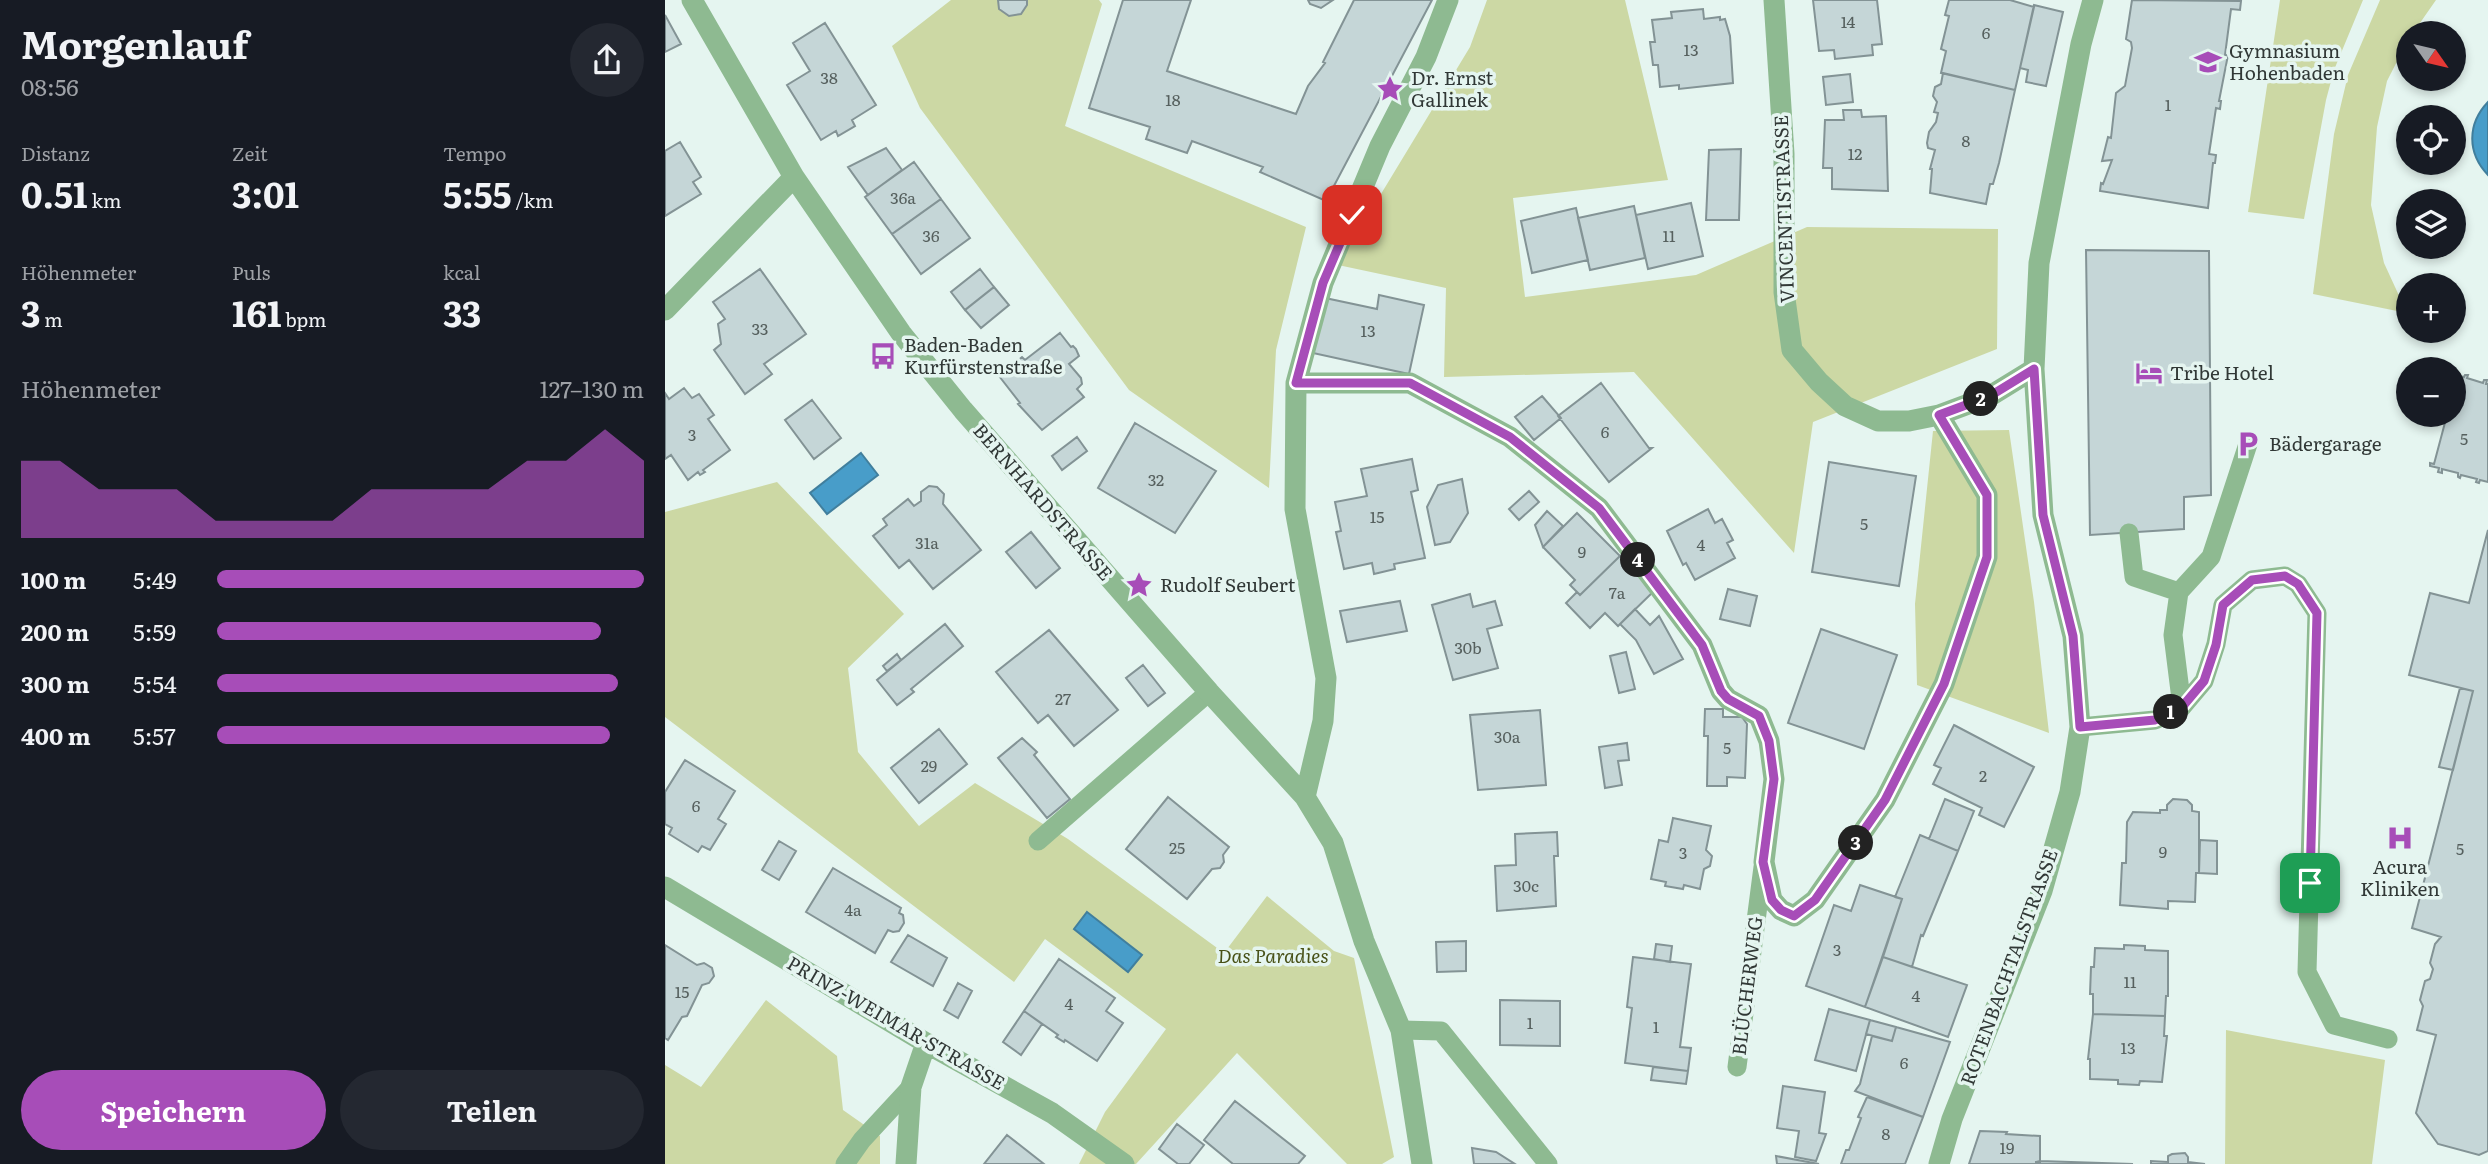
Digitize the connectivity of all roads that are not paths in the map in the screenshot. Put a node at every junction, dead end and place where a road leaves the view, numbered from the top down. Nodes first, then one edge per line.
1 (692, 0) edge
2 (1448, 0) edge
3 (1774, 0) edge
4 (2093, 0) edge
5 (794, 177) junction
6 (665, 310) edge
7 (2034, 369) junction
8 (1296, 383) junction
9 (1939, 415) junction
10 (2248, 444) dead end
11 (2129, 533) dead end
12 (2179, 592) junction
13 (1209, 692) junction
14 (2182, 707) junction
15 (2080, 727) junction
16 (1774, 779) junction
17 (1305, 797) junction
18 (1038, 841) dead end
19 (665, 887) edge
20 (1401, 1030) junction
21 (2388, 1039) dead end
22 (926, 1043) junction
23 (1737, 1067) dead end
24 (911, 1087) junction
25 (845, 1164) edge
26 (906, 1164) edge
27 (1124, 1164) edge
28 (1422, 1164) edge
29 (1548, 1164) edge
30 (1940, 1164) edge

1 - 5 street, BERNHARDSTRASSE
2 - 8 street
3 - 9 street, VINCENTISTRASSE
4 - 7 street
5 - 6 street
5 - 13 street, BERNHARDSTRASSE
7 - 9 street, VINCENTISTRASSE
7 - 15 street, ROTENBACHTALSTRASSE
8 - 16 street
8 - 17 street
9 - 16 street
10 - 12 lane
11 - 12 lane
12 - 14 lane
13 - 17 street, BERNHARDSTRASSE
13 - 18 lane
14 - 15 lane
14 - 21 lane
15 - 30 street, ROTENBACHTALSTRASSE
16 - 23 lane, BLÜCHERWEG
17 - 20 street, BERNHARDSTRASSE
19 - 22 street, PRINZ-WEIMAR-STRASSE
20 - 28 street, BERNHARDSTRASSE
20 - 29 lane
22 - 24 street
22 - 27 street, PRINZ-WEIMAR-STRASSE
24 - 25 lane
24 - 26 street

